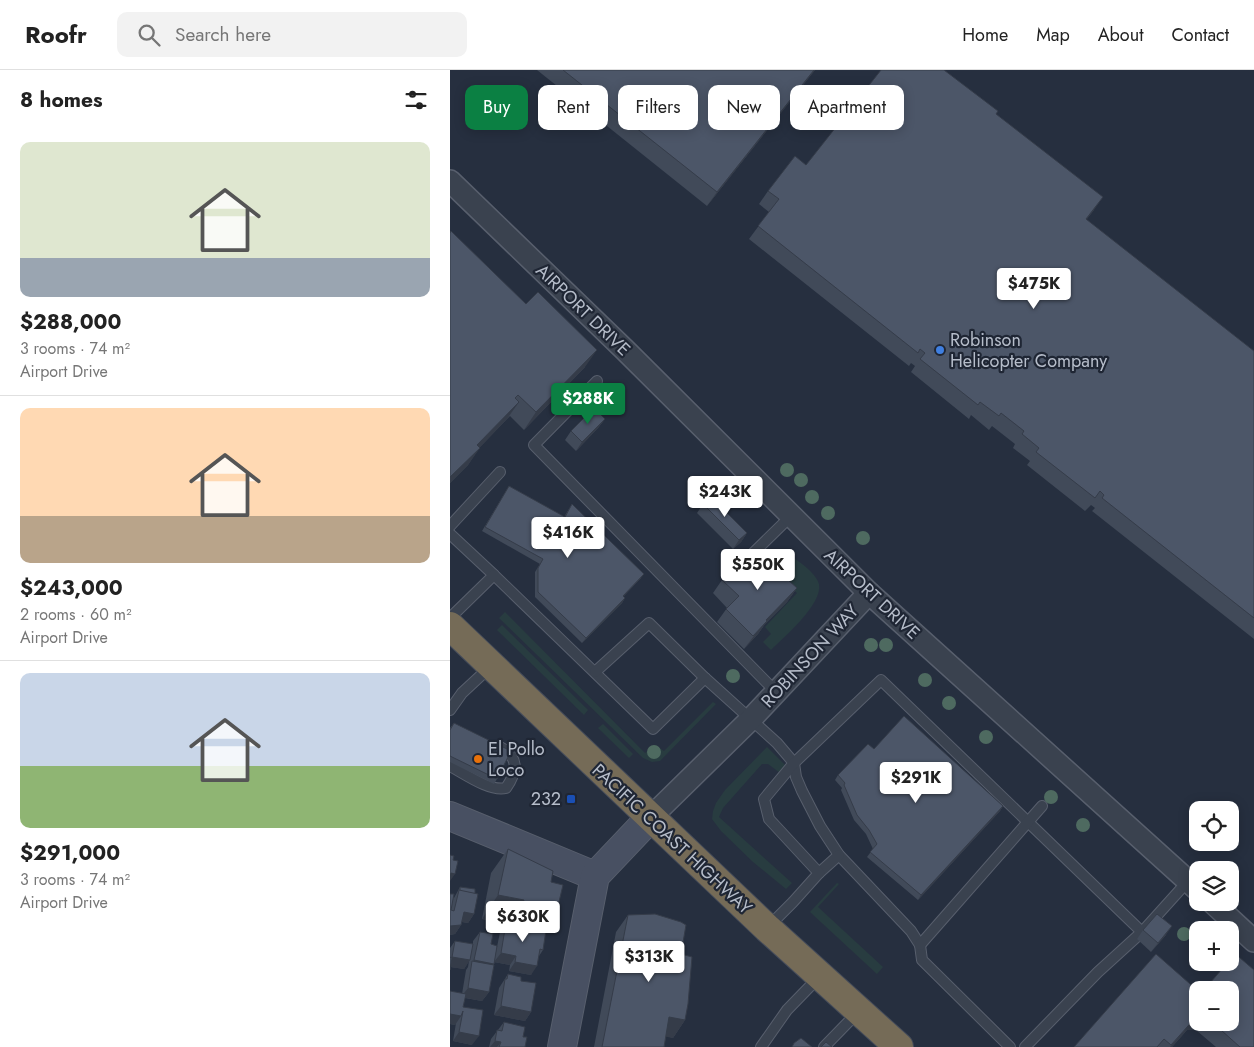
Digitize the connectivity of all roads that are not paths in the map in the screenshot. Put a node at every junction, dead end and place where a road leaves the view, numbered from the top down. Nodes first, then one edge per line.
1 (450, 181) edge
2 (597, 381) dead end
3 (500, 472) dead end
4 (791, 516) junction
5 (450, 526) edge
6 (450, 534) edge
7 (746, 560) edge
8 (494, 575) junction
9 (869, 593) junction
10 (450, 618) edge
11 (450, 626) edge
12 (491, 666) junction
13 (595, 672) junction
14 (705, 678) junction
15 (776, 692) junction
16 (450, 710) edge
17 (751, 718) junction
18 (492, 744) edge
19 (794, 763) junction
20 (450, 766) edge
21 (1042, 806) dead end
22 (450, 816) edge
23 (650, 818) junction
24 (1028, 822) junction
25 (839, 855) junction
26 (819, 873) junction
27 (595, 876) junction
28 (1189, 881) edge
29 (1189, 889) edge
30 (1222, 911) edge
31 (766, 928) junction
32 (1142, 932) junction
33 (1254, 941) edge
34 (920, 945) junction
35 (820, 976) junction
36 (859, 1011) junction
37 (562, 1047) edge
38 (761, 1047) edge
39 (824, 1047) edge
40 (899, 1047) edge
41 (1010, 1047) edge
42 (1025, 1047) edge

1 - 4 street, AIRPORT DRIVE
2 - 15 lane
3 - 5 lane
4 - 7 lane
4 - 9 street, AIRPORT DRIVE
6 - 8 lane
8 - 10 lane
8 - 13 lane
9 - 15 street, ROBINSON WAY
9 - 28 street, AIRPORT DRIVE
11 - 12 highway, PACIFIC COAST HIGHWAY
12 - 16 lane
12 - 23 highway, PACIFIC COAST HIGHWAY
13 - 14 lane
13 - 14 lane
14 - 17 lane
15 - 17 street, ROBINSON WAY
17 - 19 lane
17 - 23 street, ROBINSON WAY
18 - 20 lane
19 - 24 lane
19 - 25 lane
19 - 26 lane
21 - 24 lane
22 - 27 street
23 - 27 street
23 - 31 highway, PACIFIC COAST HIGHWAY
24 - 32 lane
24 - 34 lane
25 - 26 lane
25 - 34 lane
26 - 31 lane
27 - 37 street
29 - 32 lane
30 - 33 street
31 - 35 highway, PACIFIC COAST HIGHWAY
32 - 42 lane
34 - 41 lane
35 - 36 highway, PACIFIC COAST HIGHWAY
35 - 38 lane
36 - 39 lane
36 - 40 highway, PACIFIC COAST HIGHWAY

